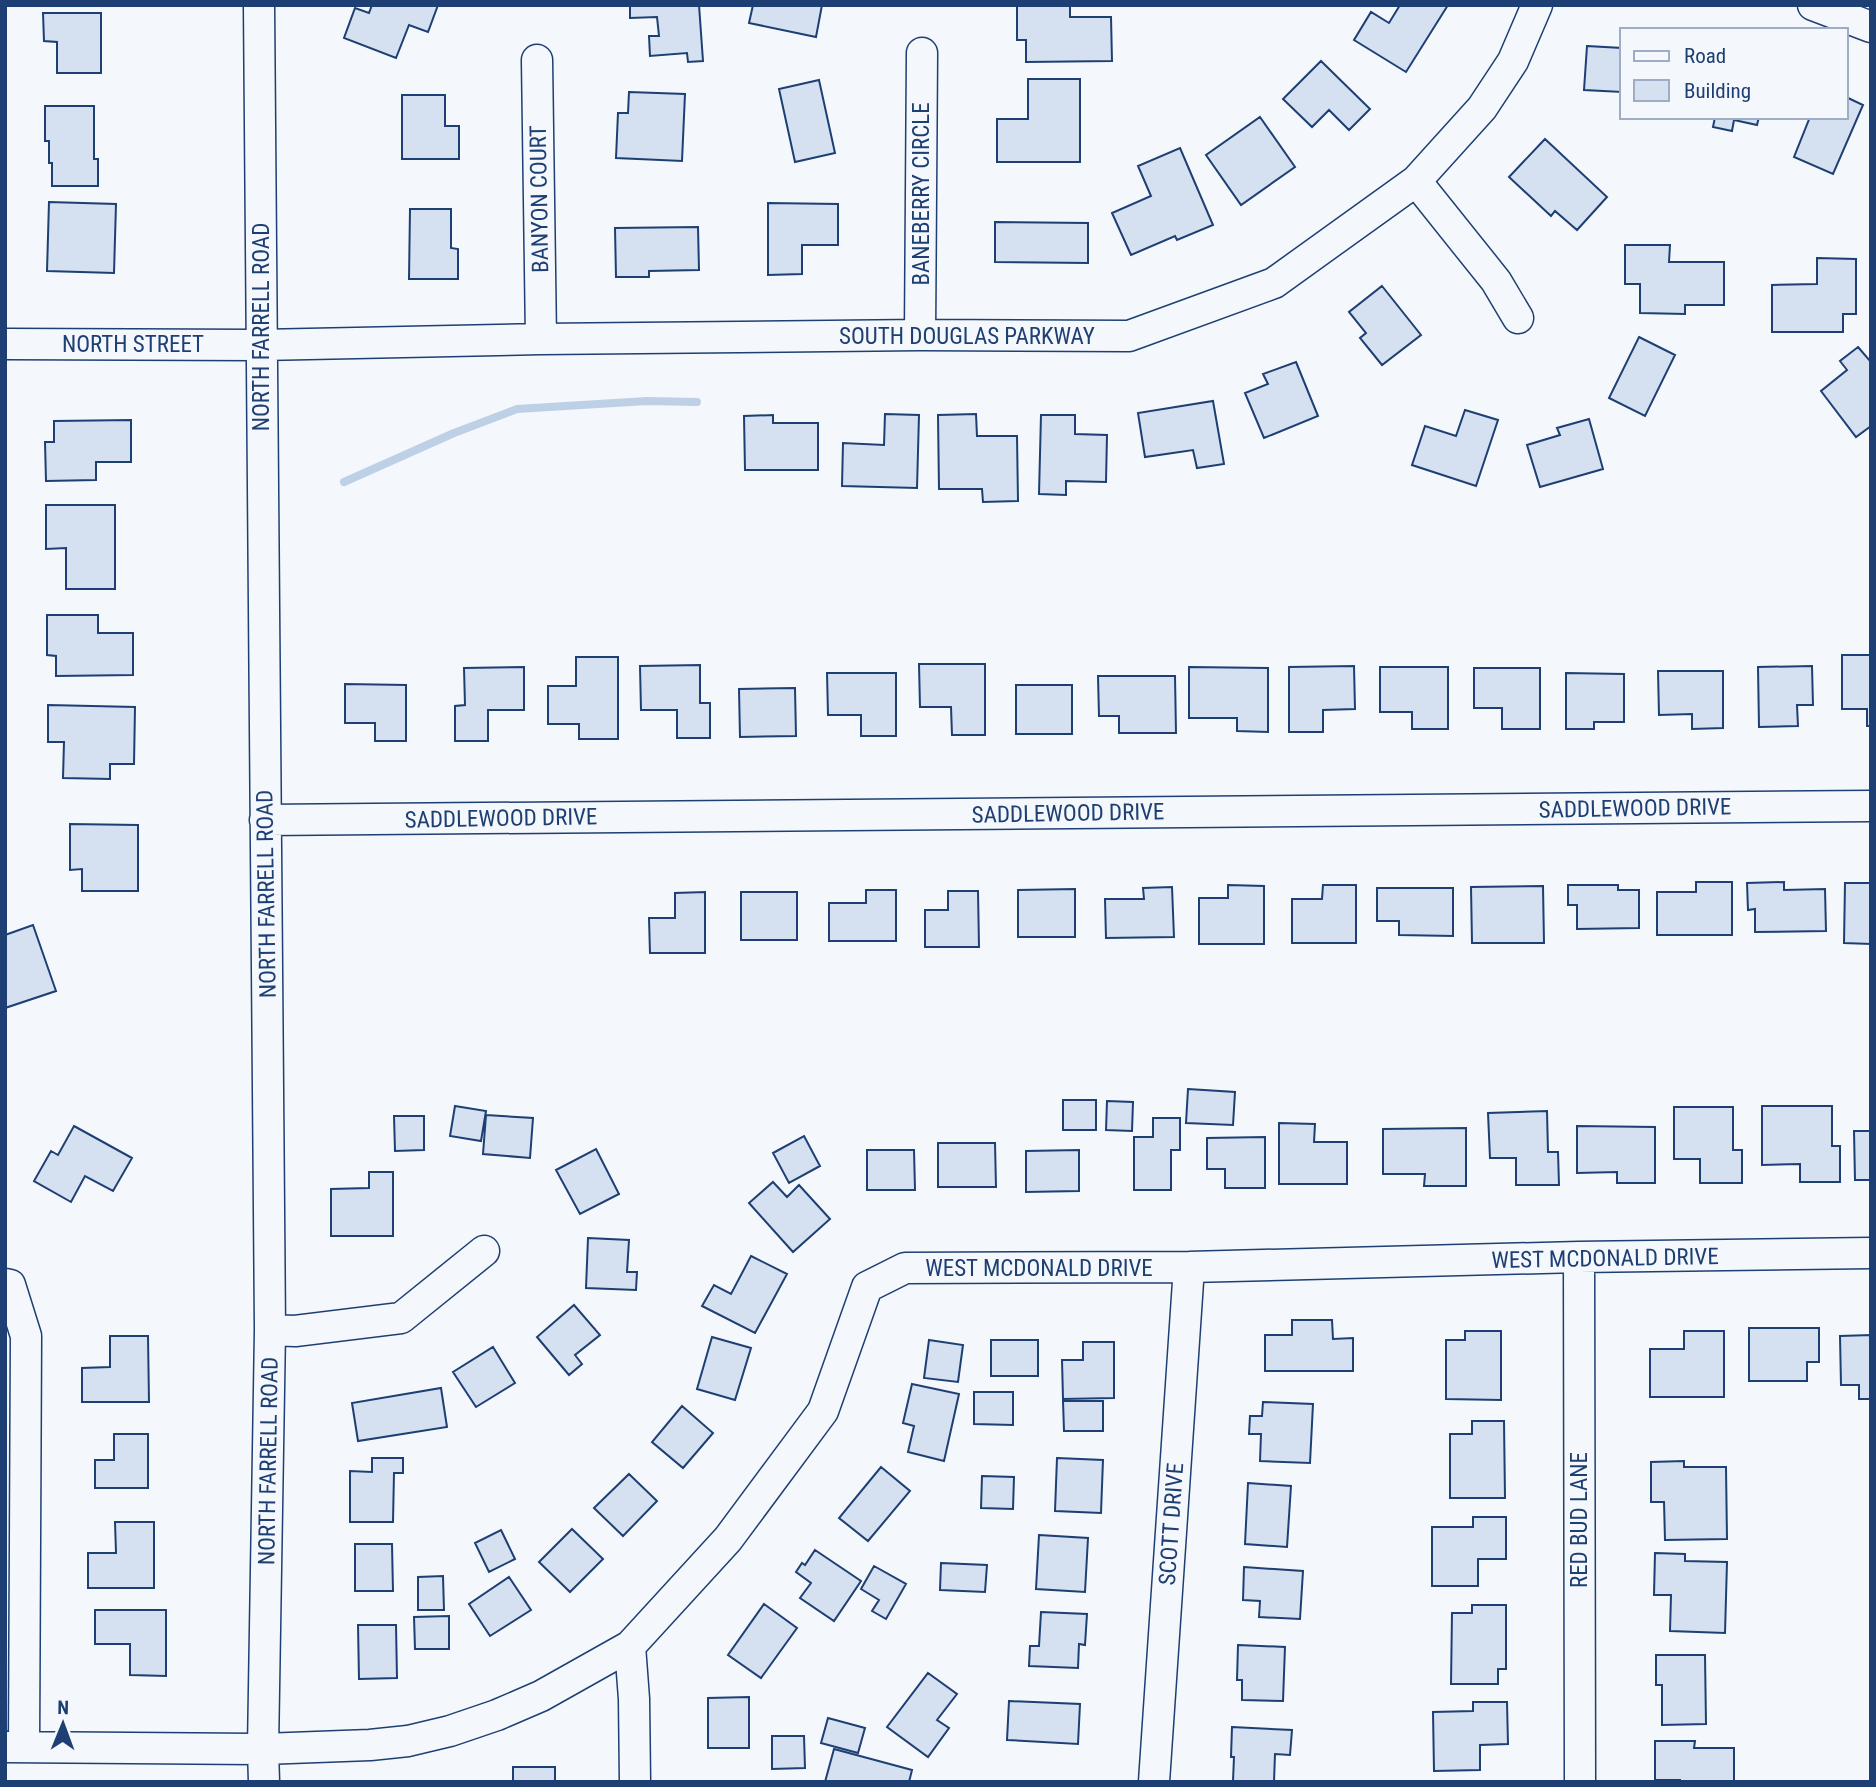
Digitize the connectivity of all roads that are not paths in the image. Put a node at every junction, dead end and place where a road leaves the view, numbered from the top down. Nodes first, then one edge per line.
1 (259, 5) edge
2 (1537, 5) edge
3 (1812, 5) edge
4 (1871, 27) edge
5 (922, 53) dead end
6 (537, 60) dead end
7 (1416, 181) junction
8 (1518, 318) dead end
9 (920, 335) junction
10 (541, 339) junction
11 (5, 344) edge
12 (261, 345) junction
13 (1871, 806) edge
14 (265, 820) junction
15 (484, 1251) dead end
16 (1871, 1254) edge
17 (1579, 1258) junction
18 (1189, 1267) junction
19 (8, 1284) edge
20 (270, 1330) junction
21 (630, 1646) junction
22 (14, 1747) edge
23 (263, 1749) junction
24 (264, 1782) edge
25 (635, 1782) edge
26 (1154, 1782) edge
27 (1580, 1782) edge

1 - 12 street, NORTH FARRELL ROAD
2 - 7 street, SOUTH DOUGLAS PARKWAY
3 - 4 street
5 - 9 street, BANEBERRY CIRCLE
6 - 10 street, BANYON COURT
7 - 8 street
7 - 9 street, SOUTH DOUGLAS PARKWAY
9 - 10 street, SOUTH DOUGLAS PARKWAY
10 - 12 street, SOUTH DOUGLAS PARKWAY
11 - 12 street, NORTH STREET
12 - 14 street, NORTH FARRELL ROAD
13 - 14 street, SADDLEWOOD DRIVE
14 - 20 street, NORTH FARRELL ROAD
15 - 20 street
16 - 17 street, WEST MCDONALD DRIVE
17 - 18 street, WEST MCDONALD DRIVE
17 - 27 street, RED BUD LANE
18 - 21 street, WEST MCDONALD DRIVE
18 - 26 street, SCOTT DRIVE
19 - 22 street
20 - 23 street, NORTH FARRELL ROAD
21 - 23 street, WEST MCDONALD DRIVE
21 - 25 street
22 - 23 street, WEST MCDONALD DRIVE
23 - 24 street, NORTH FARRELL ROAD

